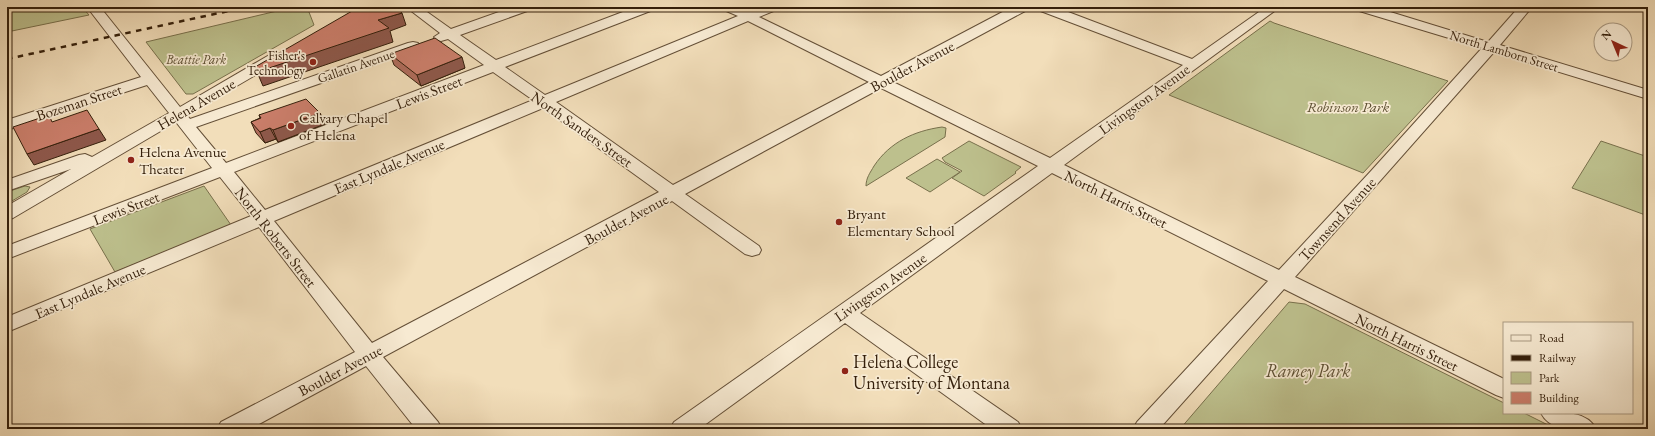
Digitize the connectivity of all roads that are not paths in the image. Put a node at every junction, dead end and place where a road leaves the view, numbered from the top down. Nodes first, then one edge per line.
1 (93, 7) edge
2 (412, 7) edge
3 (525, 7) edge
4 (648, 7) edge
5 (729, 7) edge
6 (771, 7) edge
7 (1022, 7) edge
8 (1043, 7) edge
9 (1274, 7) edge
10 (1361, 7) edge
11 (1526, 7) edge
12 (748, 16) junction
13 (450, 34) junction
14 (1491, 47) junction
15 (289, 50) edge
16 (1192, 64) junction
17 (495, 67) junction
18 (150, 79) junction
19 (882, 82) junction
20 (1648, 95) edge
21 (544, 102) junction
22 (183, 120) junction
23 (7, 125) edge
24 (124, 146) junction
25 (1051, 166) junction
26 (223, 171) junction
27 (7, 186) edge
28 (674, 193) junction
29 (7, 214) edge
30 (262, 219) junction
31 (752, 250) dead end
32 (7, 253) edge
33 (1281, 280) junction
34 (845, 313) junction
35 (7, 325) edge
36 (369, 355) junction
37 (1503, 389) edge
38 (1554, 414) edge
39 (229, 429) edge
40 (430, 429) edge
41 (682, 429) edge
42 (1010, 429) edge
43 (1146, 429) edge
44 (1584, 429) edge

1 - 18 street, North Roberts Street
2 - 13 street, North Sanders Street
3 - 13 street, Gallatin Avenue
4 - 17 street, Lewis Street
5 - 12 street, North Harris Street
6 - 12 street, East Lyndale Avenue
7 - 19 street, Boulder Avenue
8 - 16 street
9 - 16 street, Livingston Avenue
10 - 14 street, North Lamborn Street
11 - 14 street, Townsend Avenue
12 - 19 street, North Harris Street
12 - 21 street, East Lyndale Avenue
13 - 17 street, North Sanders Street
13 - 22 street, Gallatin Avenue
14 - 20 street, North Lamborn Street
14 - 33 street, Townsend Avenue
15 - 22 street, Helena Avenue
16 - 25 street, Livingston Avenue
17 - 21 street, North Sanders Street
17 - 26 street, Lewis Street
18 - 22 street, North Roberts Street
18 - 23 street, Bozeman Street
19 - 25 street, North Harris Street
19 - 28 street, Boulder Avenue
21 - 28 street, North Sanders Street
21 - 30 street, East Lyndale Avenue
22 - 24 street, Helena Avenue
22 - 26 street, North Roberts Street
24 - 27 street
24 - 29 street, Helena Avenue
25 - 33 street, North Harris Street
25 - 34 street, Livingston Avenue
26 - 30 street, North Roberts Street
26 - 32 street, Lewis Street
28 - 31 street, North Sanders Street
28 - 36 street, Boulder Avenue
30 - 35 street, East Lyndale Avenue
30 - 36 street, North Roberts Street
33 - 37 street, North Harris Street
33 - 43 street, Townsend Avenue
34 - 41 street, Livingston Avenue
34 - 42 street
36 - 39 street, Boulder Avenue
36 - 40 street, North Roberts Street
38 - 44 street

